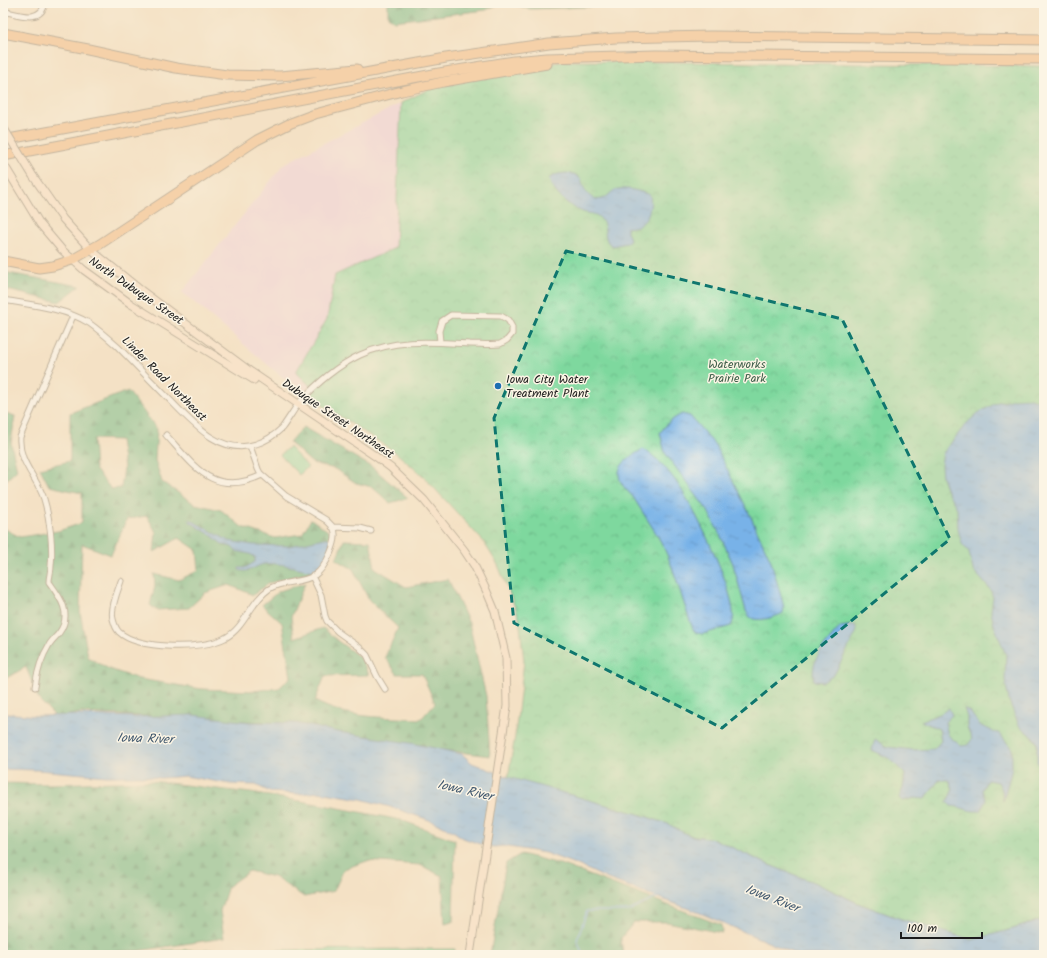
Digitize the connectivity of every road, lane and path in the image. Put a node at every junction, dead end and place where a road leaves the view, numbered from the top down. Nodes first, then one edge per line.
1 (45, 3) edge
2 (3, 11) edge
3 (3, 33) edge
4 (1044, 40) edge
5 (598, 57) junction
6 (446, 58) junction
7 (1044, 59) edge
8 (3, 127) edge
9 (3, 140) edge
10 (3, 156) edge
11 (3, 163) edge
12 (91, 250) junction
13 (72, 260) junction
14 (3, 261) edge
15 (3, 300) edge
16 (73, 316) junction
17 (440, 342) junction
18 (291, 400) junction
19 (298, 404) junction
20 (166, 435) dead end
21 (250, 446) junction
22 (262, 475) junction
23 (332, 527) junction
24 (371, 531) dead end
25 (312, 576) junction
26 (121, 581) dead end
27 (35, 687) dead end
28 (385, 689) dead end
29 (470, 955) edge

1 - 2 street
3 - 6 highway
4 - 6 highway
5 - 7 highway
5 - 10 highway
5 - 12 highway
6 - 9 highway
8 - 12 main road, Dubuque Street Northeast, bridge
11 - 13 main road, North Dubuque Street
12 - 13 highway
12 - 18 main road, Dubuque Street Northeast
13 - 14 highway
13 - 18 main road, North Dubuque Street
15 - 16 street, Linder Road Northeast
16 - 21 street, Linder Road Northeast
16 - 27 street
17 - 17 street, Linder Road Northeast
17 - 19 street, Linder Road Northeast
18 - 19 main road, Dubuque Street Northeast
19 - 21 street, Linder Road Northeast
19 - 29 main road, Dubuque Street Northeast
20 - 22 street
21 - 22 street
22 - 23 street
23 - 24 street
23 - 25 street
25 - 26 street
25 - 28 street

